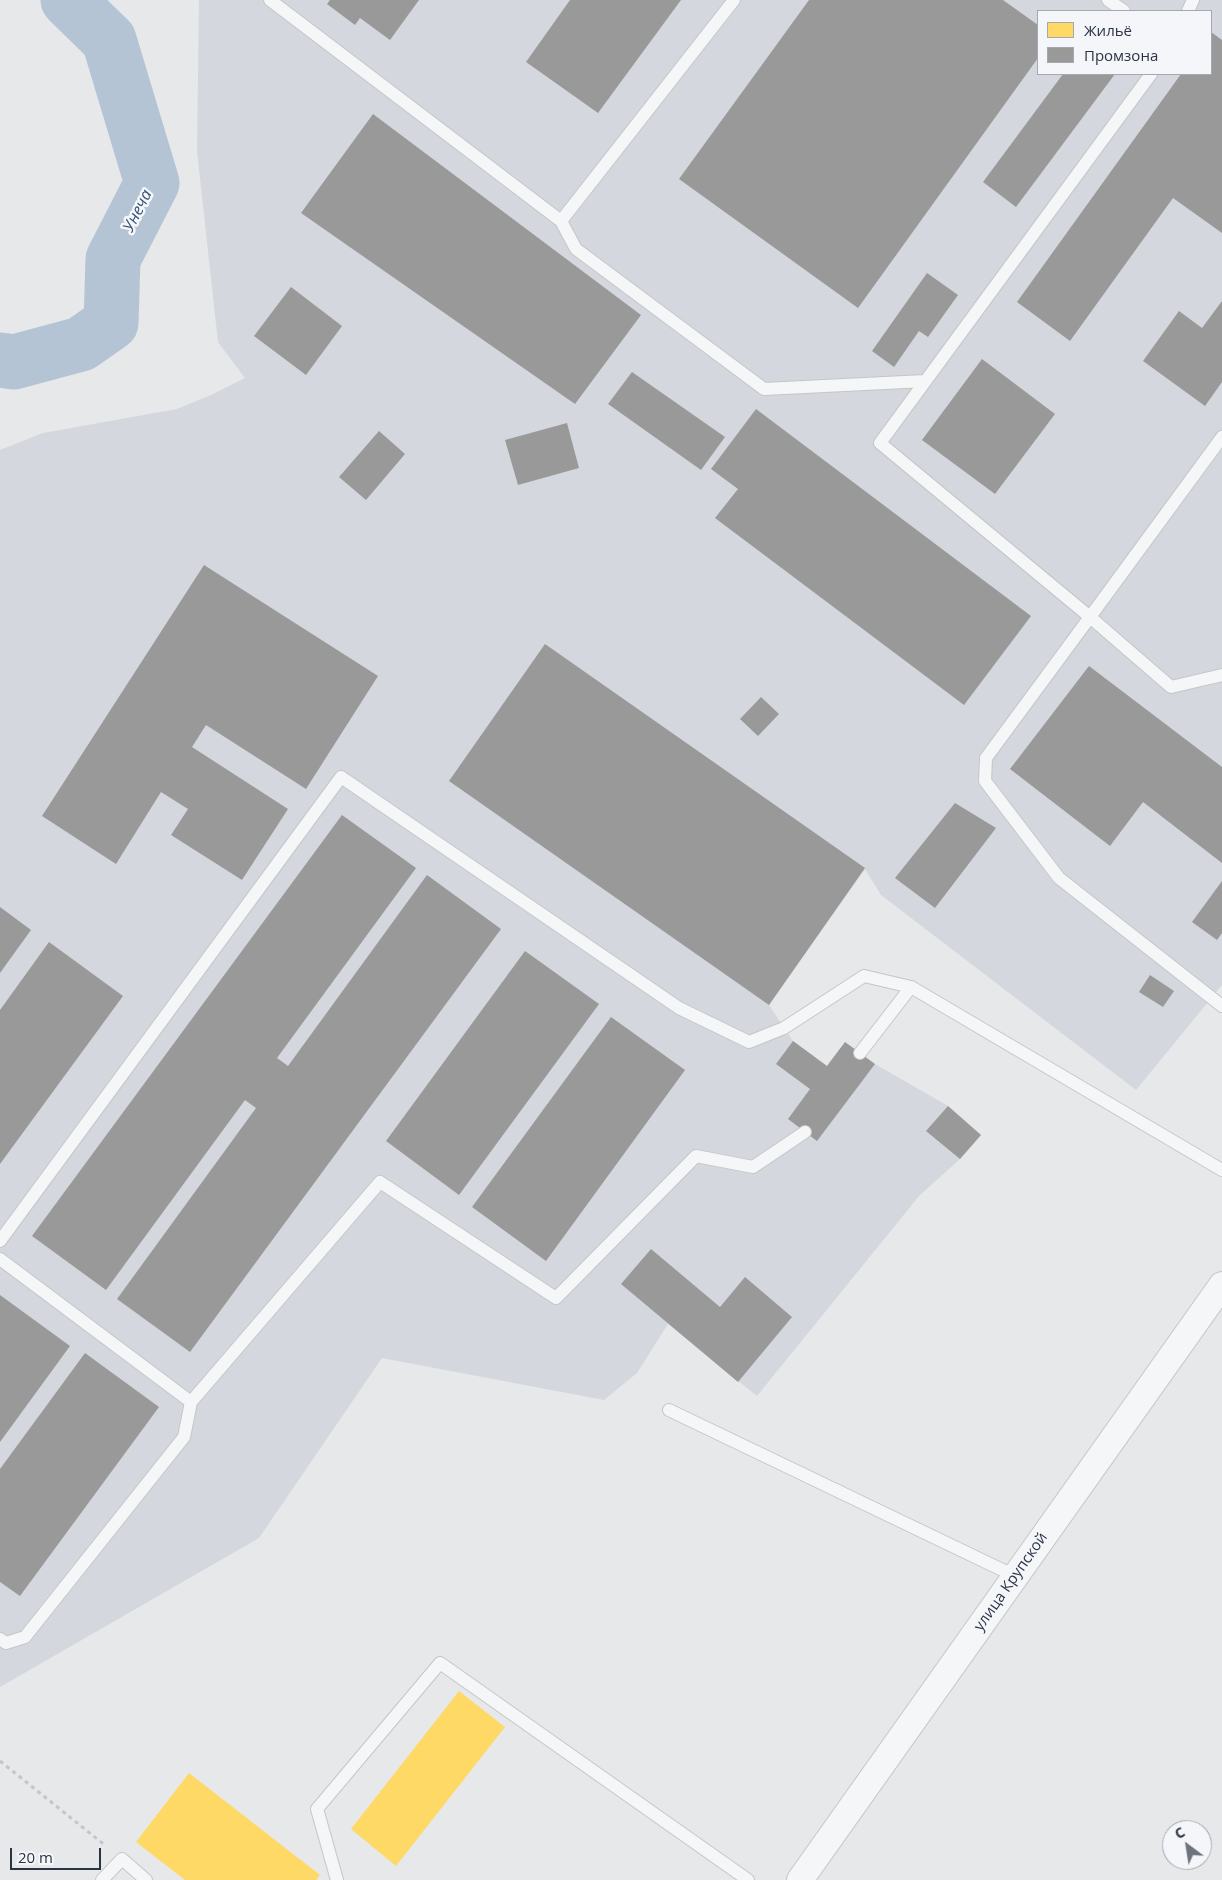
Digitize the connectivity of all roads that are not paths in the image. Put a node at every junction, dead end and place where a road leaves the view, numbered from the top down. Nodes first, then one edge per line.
1 (270, 0) edge
2 (734, 0) edge
3 (1108, 0) edge
4 (1123, 10) edge
5 (1150, 75) edge
6 (561, 221) junction
7 (926, 381) junction
8 (1222, 437) edge
9 (1090, 616) junction
10 (1222, 675) edge
11 (910, 987) junction
12 (1222, 1006) edge
13 (860, 1053) dead end
14 (805, 1132) dead end
15 (1222, 1170) edge
16 (0, 1241) edge
17 (0, 1259) edge
18 (1222, 1285) edge
19 (191, 1402) junction
20 (670, 1410) dead end
21 (1015, 1576) junction
22 (0, 1639) edge
23 (102, 1880) edge
24 (146, 1880) edge
25 (337, 1880) edge
26 (748, 1880) edge
27 (800, 1880) edge

1 - 6 lane
2 - 6 lane
3 - 4 lane
5 - 7 lane
6 - 7 lane
7 - 9 lane
8 - 9 lane
9 - 10 lane
9 - 12 lane
11 - 13 lane
11 - 15 lane
11 - 16 lane
14 - 19 lane
17 - 19 lane
18 - 21 street, улица Крупской
19 - 22 lane
20 - 21 lane
21 - 27 street, улица Крупской
23 - 24 lane
25 - 26 lane

